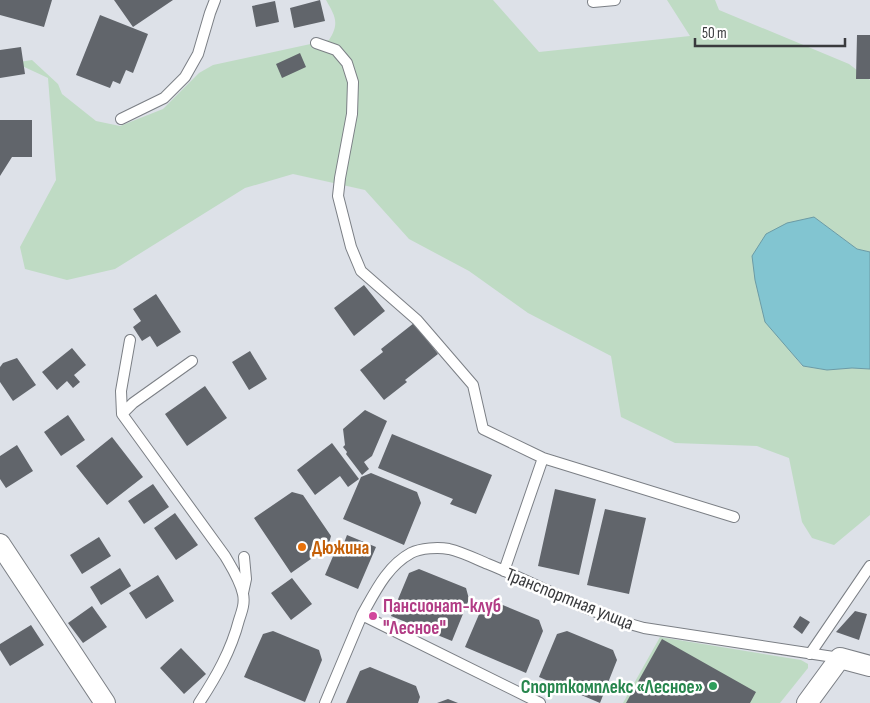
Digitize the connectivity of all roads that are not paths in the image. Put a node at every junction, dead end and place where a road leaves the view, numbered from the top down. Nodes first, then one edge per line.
1 (215, 0) edge
2 (615, 0) edge
3 (593, 2) dead end
4 (316, 44) dead end
5 (121, 119) dead end
6 (130, 340) dead end
7 (192, 361) dead end
8 (122, 414) junction
9 (543, 458) junction
10 (734, 517) dead end
11 (0, 544) edge
12 (244, 557) dead end
13 (870, 566) edge
14 (504, 571) junction
15 (243, 594) junction
16 (362, 615) junction
17 (810, 654) junction
18 (840, 658) junction
19 (870, 666) edge
20 (105, 703) edge
21 (199, 703) edge
22 (326, 703) edge
23 (540, 703) edge
24 (807, 703) edge

1 - 5 lane
2 - 3 lane
4 - 9 lane
6 - 8 lane
7 - 8 lane
8 - 15 lane
9 - 10 lane
9 - 14 lane
11 - 20 street
12 - 15 lane
13 - 17 lane
14 - 16 lane, Транспортная улица
14 - 17 lane, Транспортная улица
15 - 21 lane
16 - 22 lane, Транспортная улица
16 - 23 lane
17 - 18 lane, Транспортная улица
18 - 19 street
18 - 24 street

